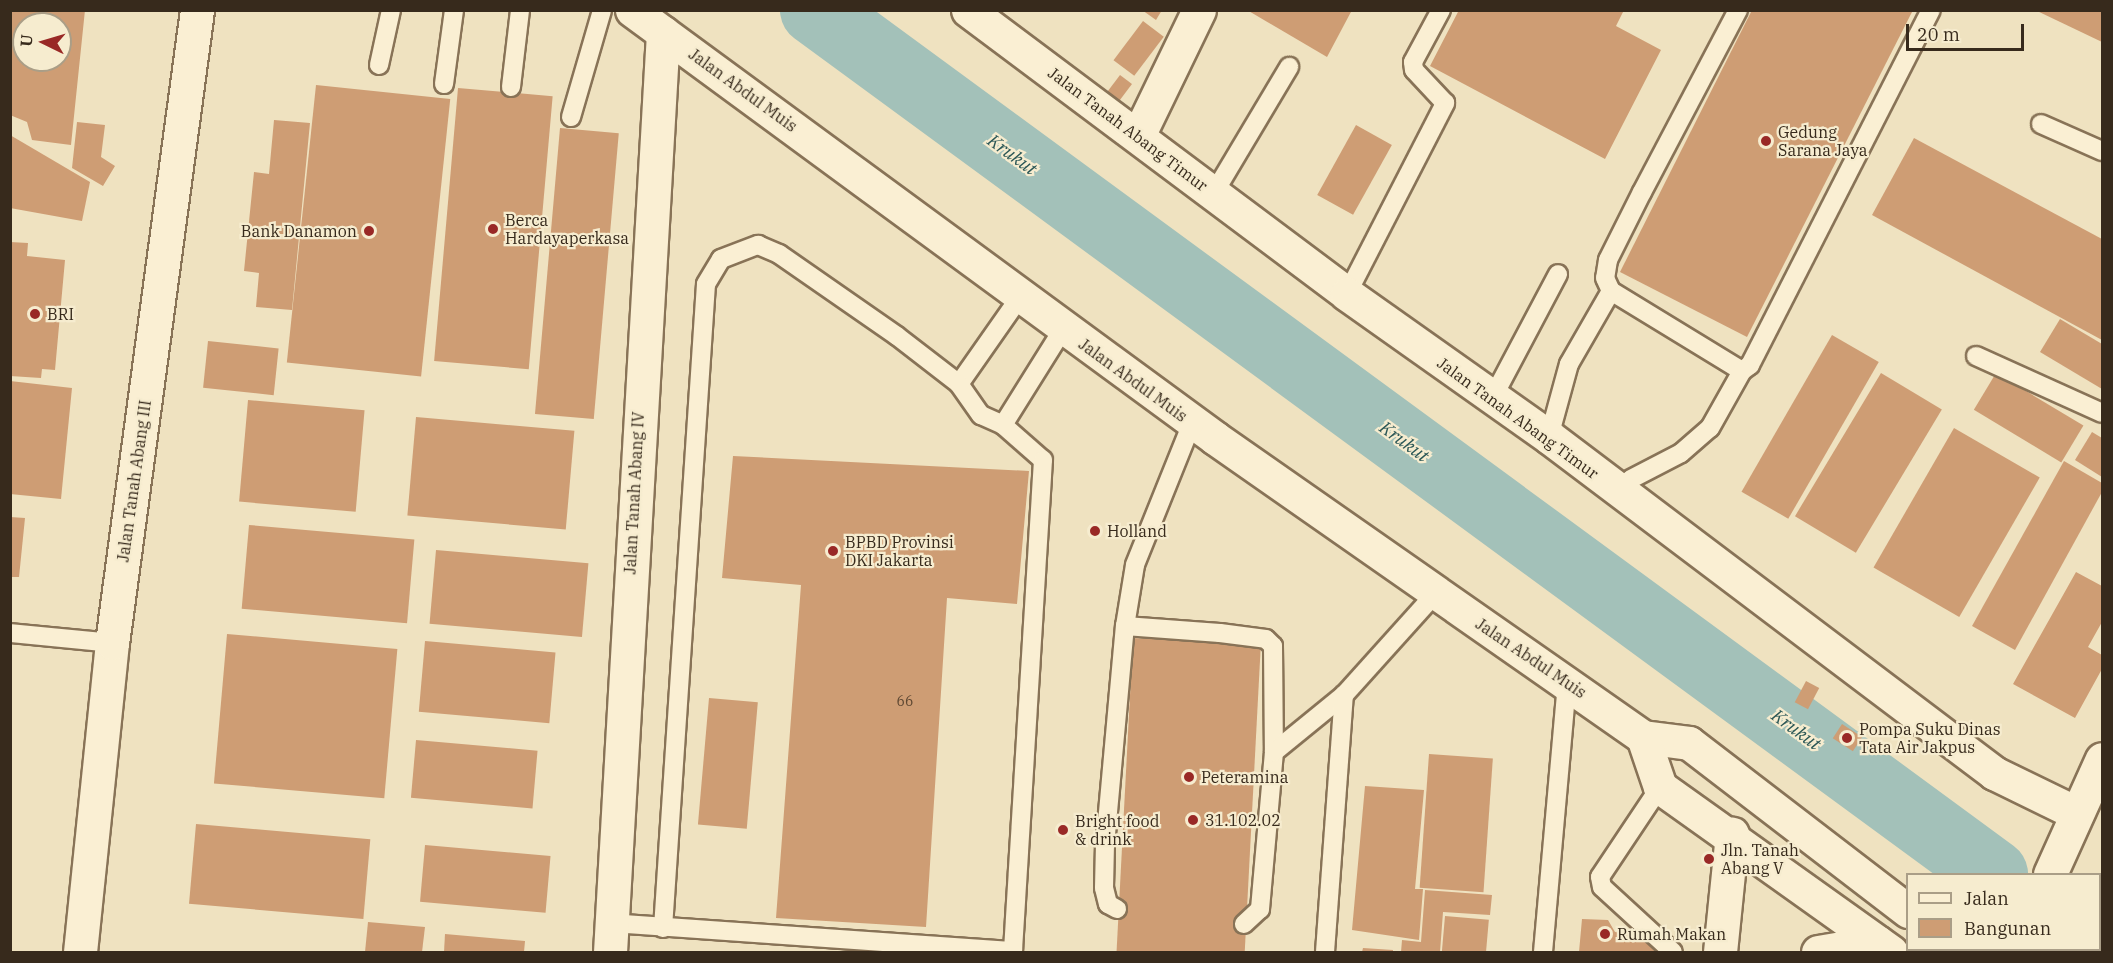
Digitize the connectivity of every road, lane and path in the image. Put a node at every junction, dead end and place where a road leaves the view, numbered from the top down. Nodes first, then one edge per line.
1 (197, 10) edge
2 (391, 10) edge
3 (454, 10) edge
4 (520, 10) edge
5 (602, 10) edge
6 (632, 10) edge
7 (968, 10) edge
8 (1199, 10) edge
9 (1441, 10) edge
10 (1738, 10) edge
11 (1931, 10) edge
12 (663, 33) junction
13 (379, 65) dead end
14 (1289, 67) dead end
15 (444, 84) dead end
16 (512, 87) dead end
17 (571, 117) dead end
18 (2041, 124) dead end
19 (1138, 136) junction
20 (2103, 151) edge
21 (1214, 193) junction
22 (1558, 274) dead end
23 (1611, 291) junction
24 (1347, 294) junction
25 (1020, 297) junction
26 (1063, 329) junction
27 (1976, 356) dead end
28 (1742, 371) junction
29 (959, 384) junction
30 (1493, 397) junction
31 (2103, 413) edge
32 (1192, 423) junction
33 (1003, 425) junction
34 (1549, 437) junction
35 (1619, 494) junction
36 (1435, 594) junction
37 (1125, 626) junction
38 (10, 633) edge
39 (112, 644) junction
40 (1567, 682) junction
41 (1344, 695) junction
42 (1643, 737) junction
43 (1274, 752) junction
44 (2103, 759) edge
45 (1660, 787) junction
46 (2071, 825) junction
47 (1732, 834) junction
48 (2050, 873) edge
49 (1117, 909) dead end
50 (1906, 909) edge
51 (1244, 924) dead end
52 (663, 928) junction
53 (610, 938) edge
54 (1884, 947) edge
55 (80, 952) edge
56 (1013, 952) edge
57 (1325, 952) edge
58 (1542, 952) edge
59 (1673, 952) edge
60 (1720, 952) edge
61 (1818, 952) edge

1 - 39 street, Jalan Tanah Abang III
2 - 13 lane
3 - 15 lane
4 - 16 lane
5 - 17 lane
6 - 12 street, Jalan Abdul Muis
7 - 19 street, Jalan Tanah Abang Timur
8 - 19 street
9 - 24 lane
10 - 23 lane
11 - 28 lane
12 - 25 street, Jalan Abdul Muis
12 - 53 street, Jalan Tanah Abang IV
14 - 21 lane
18 - 20 lane
19 - 21 street, Jalan Tanah Abang Timur
21 - 24 street, Jalan Tanah Abang Timur
22 - 30 lane
23 - 28 lane
23 - 34 lane
24 - 30 street, Jalan Tanah Abang Timur
25 - 26 street, Jalan Abdul Muis
25 - 29 lane
26 - 32 street, Jalan Abdul Muis
26 - 33 lane
27 - 31 lane
28 - 35 lane
29 - 33 lane
29 - 52 lane
30 - 34 street, Jalan Tanah Abang Timur
32 - 36 street, Jalan Abdul Muis
32 - 37 lane
33 - 56 lane
34 - 35 street, Jalan Tanah Abang Timur
35 - 46 street, Jalan Tanah Abang Timur
36 - 40 street, Jalan Abdul Muis
36 - 41 lane
37 - 43 lane
37 - 49 lane
38 - 39 lane
39 - 55 street, Jalan Tanah Abang III
40 - 42 street, Jalan Abdul Muis
40 - 58 lane
41 - 43 lane
41 - 57 lane
42 - 45 street
42 - 50 street, Jalan Abdul Muis
43 - 51 lane
44 - 46 street
45 - 47 street
45 - 59 lane
46 - 48 street
47 - 54 street
47 - 60 street
52 - 53 lane
52 - 56 lane
54 - 61 street

